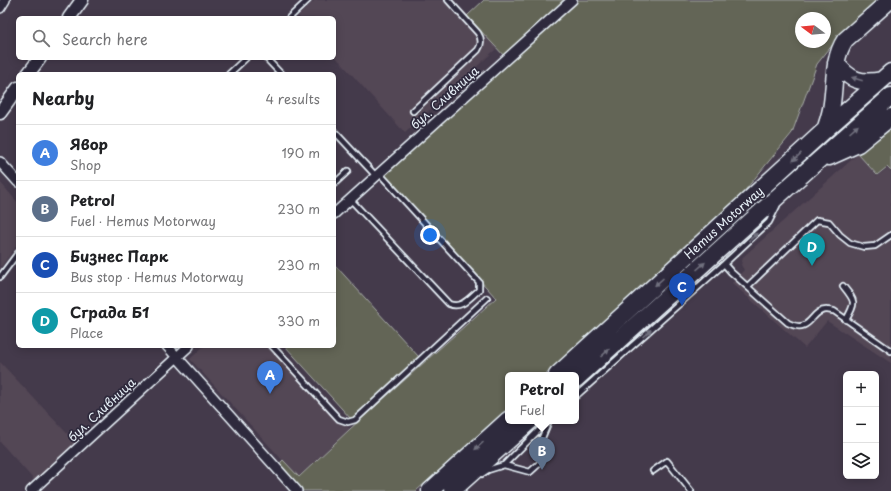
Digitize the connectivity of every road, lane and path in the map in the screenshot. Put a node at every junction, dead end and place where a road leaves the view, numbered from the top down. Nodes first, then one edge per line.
1 (5, 0) edge
2 (82, 0) edge
3 (308, 0) edge
4 (448, 0) edge
5 (572, 0) edge
6 (890, 0) edge
7 (0, 8) edge
8 (70, 16) edge
9 (291, 16) edge
10 (38, 60) edge
11 (244, 60) edge
12 (268, 60) edge
13 (836, 63) junction
14 (30, 72) edge
15 (231, 72) edge
16 (279, 72) edge
17 (887, 76) edge
18 (16, 91) edge
19 (891, 96) edge
20 (413, 111) dead end
21 (0, 113) edge
22 (891, 117) edge
23 (825, 130) junction
24 (336, 133) edge
25 (0, 162) edge
26 (815, 164) junction
27 (348, 171) dead end
28 (377, 175) junction
29 (16, 180) edge
30 (336, 182) edge
31 (785, 190) junction
32 (350, 199) junction
33 (336, 212) edge
34 (891, 235) edge
35 (16, 256) edge
36 (724, 264) junction
37 (0, 277) edge
38 (748, 286) junction
39 (843, 286) dead end
40 (487, 298) dead end
41 (846, 320) junction
42 (169, 348) edge
43 (187, 348) edge
44 (274, 348) edge
45 (891, 350) edge
46 (177, 357) junction
47 (560, 372) edge
48 (579, 376) edge
49 (579, 393) edge
50 (505, 423) edge
51 (527, 424) edge
52 (546, 424) edge
53 (548, 424) edge
54 (504, 465) junction
55 (653, 472) dead end
56 (31, 491) edge
57 (297, 491) edge
58 (430, 491) edge
59 (452, 491) edge
60 (691, 491) edge

1 - 7 street
2 - 8 main road
3 - 9 lane
4 - 20 lane
5 - 28 street, бул. Сливница
6 - 13 highway
10 - 14 main road
11 - 15 lane
12 - 16 lane
17 -> 13 highway
13 - 23 highway
17 - 23 highway, Hemus Motorway
18 - 21 main road
26 -> 19 highway, Hemus Motorway
22 - 26 highway
23 -> 47 highway, Hemus Motorway
24 - 28 lane
25 - 29 street
26 - 31 highway, Hemus Motorway
27 - 30 lane
28 - 32 street, бул. Сливница
28 - 32 lane
36 -> 31 lane
48 -> 31 highway, Hemus Motorway
32 - 33 street, бул. Сливница
34 - 38 lane
35 - 37 lane
36 - 38 lane
49 -> 36 lane
38 - 41 lane
39 - 41 lane
40 - 44 lane
41 - 45 lane
42 - 46 street
43 - 46 street, бул. Сливница
46 - 56 street, бул. Сливница
46 - 57 street
50 -> 58 highway
51 - 59 highway
52 - 54 lane
53 - 54 lane
54 - 59 lane
55 - 60 lane

